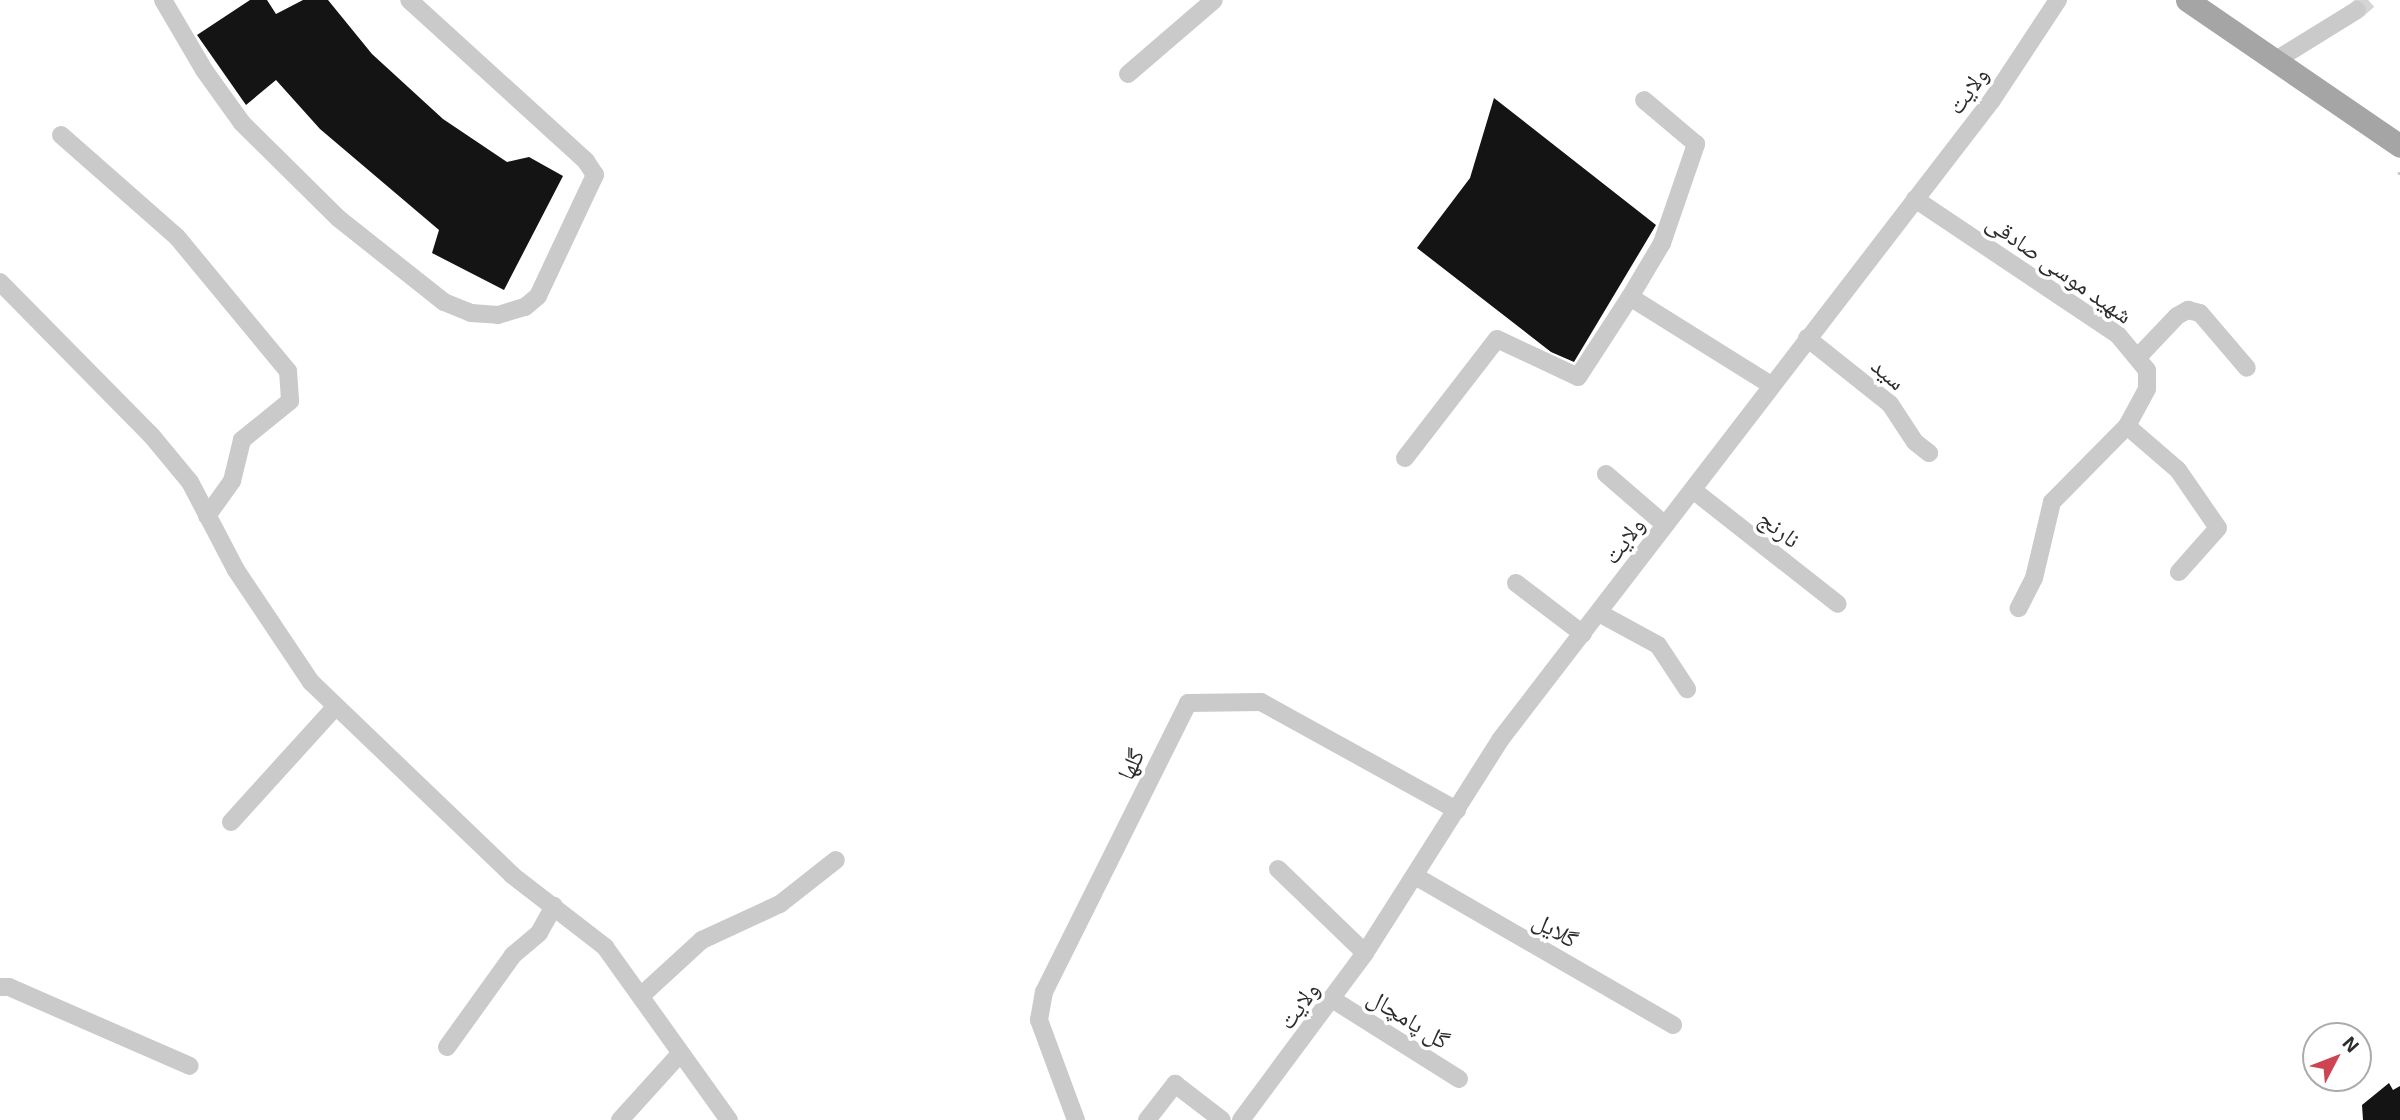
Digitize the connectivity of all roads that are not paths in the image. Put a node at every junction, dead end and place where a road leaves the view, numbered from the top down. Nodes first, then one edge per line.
1 (163, 0) edge
2 (409, 0) edge
3 (1214, 0) edge
4 (2058, 0) edge
5 (2199, 2) edge
6 (2357, 10) tunnel mouth
7 (2276, 60) junction
8 (1128, 74) dead end
9 (1644, 100) dead end
10 (61, 135) dead end
11 (2400, 146) edge
12 (1915, 199) junction
13 (0, 282) edge
14 (1630, 298) junction
15 (1807, 338) junction
16 (2139, 356) junction
17 (2247, 368) dead end
18 (1771, 385) junction
19 (2127, 426) junction
20 (1929, 453) dead end
21 (1405, 458) dead end
22 (1606, 474) dead end
23 (1693, 490) junction
24 (207, 516) junction
25 (1665, 525) junction
26 (2179, 572) dead end
27 (1516, 583) dead end
28 (1838, 604) dead end
29 (2019, 608) dead end
30 (1599, 613) junction
31 (1583, 634) junction
32 (1687, 689) dead end
33 (336, 706) junction
34 (1457, 810) junction
35 (231, 822) dead end
36 (836, 860) dead end
37 (1278, 869) dead end
38 (1415, 876) junction
39 (554, 906) junction
40 (1365, 953) junction
41 (0, 987) edge
42 (643, 994) junction
43 (1332, 999) junction
44 (1673, 1024) dead end
45 (447, 1047) dead end
46 (679, 1055) junction
47 (190, 1066) dead end
48 (1459, 1079) dead end
49 (620, 1120) edge
50 (729, 1120) edge
51 (1076, 1120) edge
52 (1147, 1120) edge
53 (1222, 1120) edge
54 (1241, 1120) edge

1 - 2 street
3 - 8 street
4 - 12 street, ولایت
5 - 7 main road
6 - 7 street
7 - 11 main road
9 - 14 street
10 - 24 street
12 - 15 street, ولایت
12 - 16 street, شهید موسی صادقی
13 - 24 street
14 - 18 street
14 - 21 street
15 - 18 street, ولایت
15 - 20 street, سید
16 - 17 street
16 - 19 street, شهید موسی صادقی
18 - 23 street, ولایت
19 - 26 street
19 - 29 street, شهید موسی صادقی
22 - 25 street
23 - 25 street, ولایت
23 - 28 street, نارنج
24 - 33 street
25 - 30 street, ولایت
27 - 31 street
30 - 31 street, ولایت
30 - 32 street
31 - 34 street, ولایت
33 - 35 street
33 - 39 street
34 - 38 street, ولایت
34 - 51 street, گلها
36 - 42 street
37 - 40 street
38 - 40 street, ولایت
38 - 44 street, گلایل
39 - 42 street
39 - 45 street
40 - 43 street, ولایت
41 - 47 street
42 - 46 street
43 - 48 street, گل پامچال
43 - 54 street, ولایت
46 - 49 street
46 - 50 street
52 - 53 street

